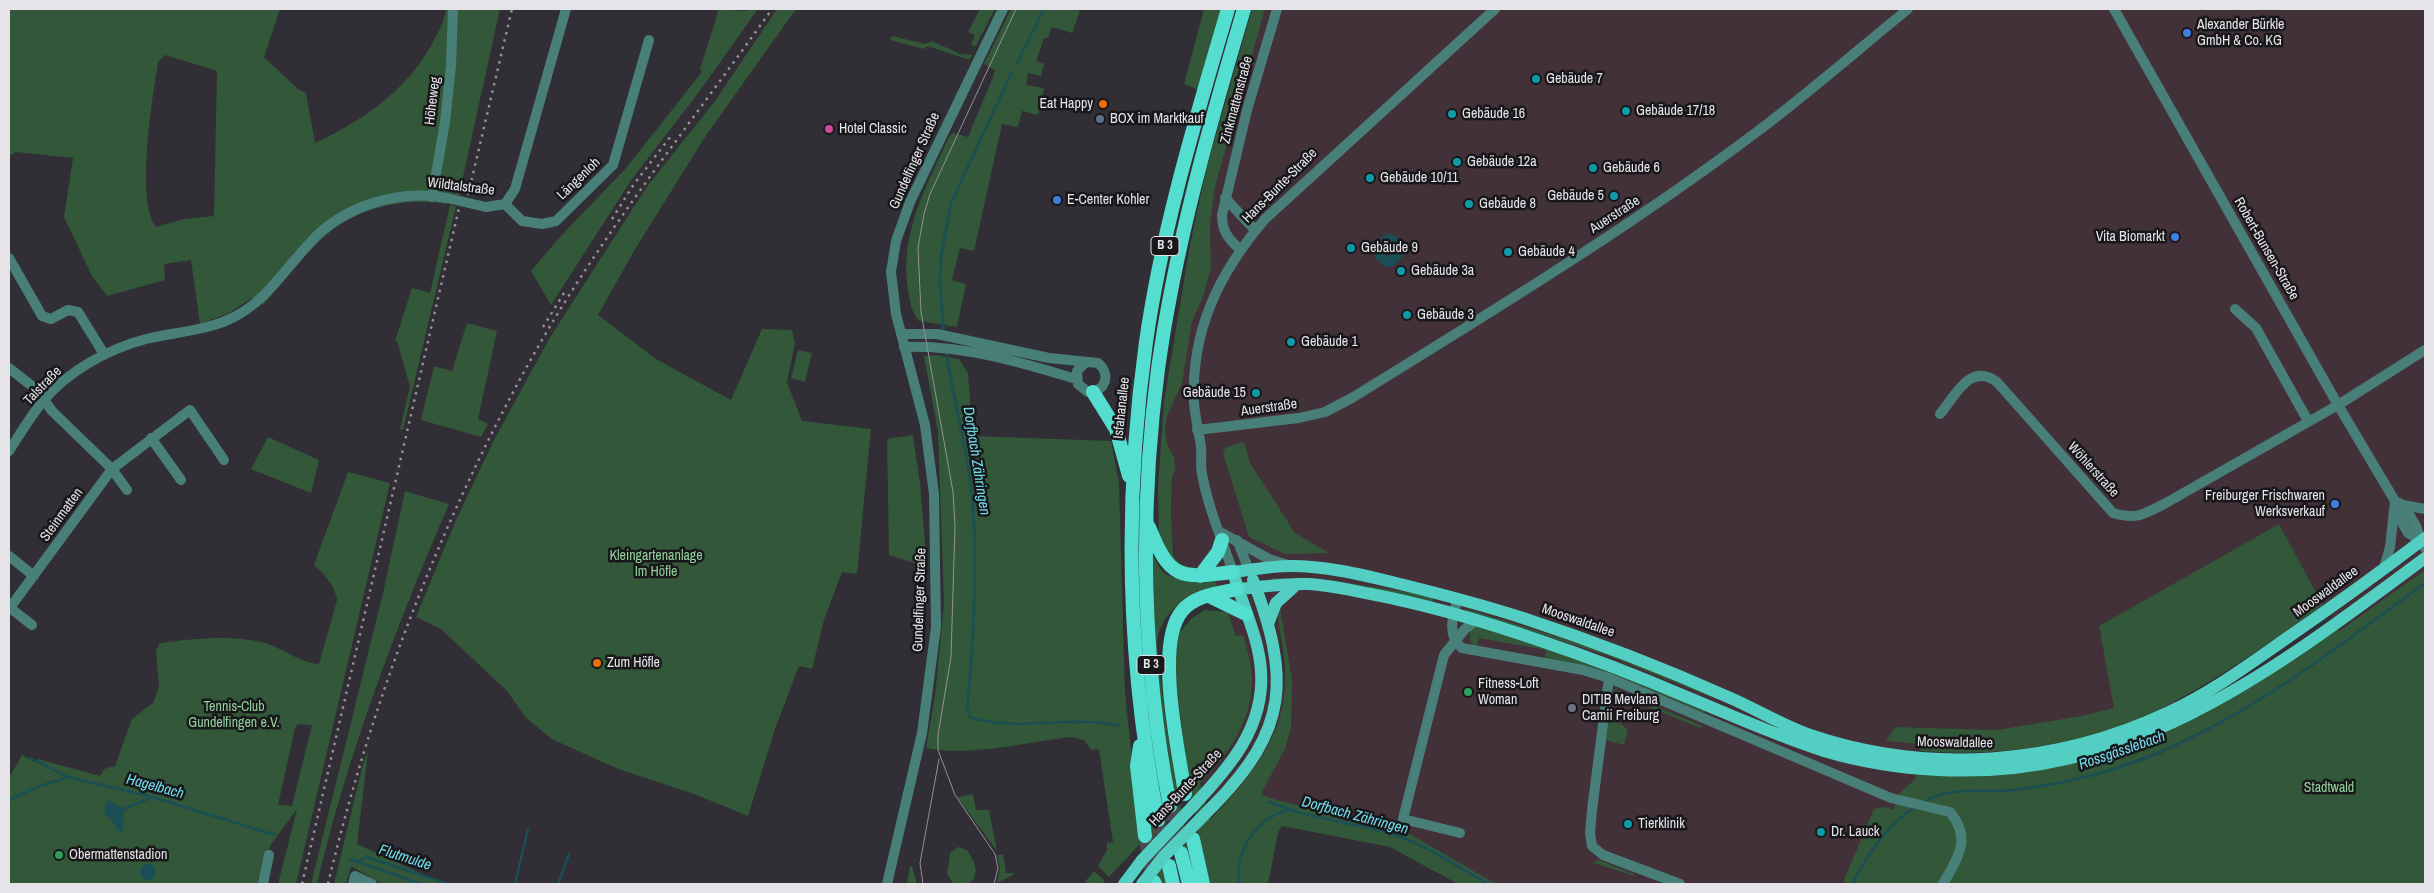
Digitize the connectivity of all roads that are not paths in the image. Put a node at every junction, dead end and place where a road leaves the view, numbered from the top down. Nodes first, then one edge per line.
1 (454, 9) edge
2 (566, 9) edge
3 (1003, 9) edge
4 (1228, 9) edge
5 (1244, 9) edge
6 (1277, 9) edge
7 (1495, 9) edge
8 (1908, 9) edge
9 (2114, 9) edge
10 (648, 40) dead end
11 (432, 196) junction
12 (1225, 198) junction
13 (505, 204) junction
14 (1255, 230) junction
15 (1240, 249) junction
16 (9, 258) edge
17 (2235, 309) dead end
18 (902, 334) junction
19 (904, 347) junction
20 (2425, 350) edge
21 (106, 354) junction
22 (1085, 363) junction
23 (9, 368) edge
24 (1076, 379) junction
25 (1093, 392) junction
26 (44, 400) junction
27 (2338, 405) junction
28 (1940, 414) dead end
29 (2308, 421) junction
30 (1197, 430) junction
31 (150, 439) junction
32 (9, 451) edge
33 (224, 460) dead end
34 (112, 469) junction
35 (181, 480) dead end
36 (1132, 489) junction
37 (127, 490) dead end
38 (2398, 506) junction
39 (2425, 509) edge
40 (1147, 522) junction
41 (1221, 536) junction
42 (1237, 540) junction
43 (2424, 542) edge
44 (9, 556) edge
45 (2425, 558) edge
46 (1291, 566) junction
47 (2384, 568) junction
48 (1249, 570) junction
49 (1232, 572) junction
50 (34, 576) junction
51 (1200, 576) junction
52 (1298, 584) junction
53 (1255, 587) junction
54 (1238, 589) junction
55 (1209, 596) junction
56 (1458, 598) junction
57 (9, 608) edge
58 (1454, 613) junction
59 (1246, 614) junction
60 (1478, 620) junction
61 (1268, 624) junction
62 (32, 625) dead end
63 (1454, 642) junction
64 (1609, 678) junction
65 (1143, 730) junction
66 (1185, 794) dead end
67 (1170, 806) tunnel mouth
68 (1158, 820) tunnel mouth
69 (1460, 833) dead end
70 (1145, 836) tunnel mouth
71 (1193, 840) dead end
72 (1181, 853) tunnel mouth
73 (270, 855) dead end
74 (1169, 866) tunnel mouth
75 (1151, 883) edge
76 (263, 884) edge
77 (353, 884) edge
78 (372, 884) edge
79 (887, 884) edge
80 (1124, 884) edge
81 (1173, 884) edge
82 (1189, 884) edge
83 (1203, 884) edge
84 (1680, 884) edge
85 (1943, 884) edge

1 - 11 street, Höheweg
2 - 13 street, Wildtalstraße
3 - 18 street, Gundelfinger Straße
4 - 36 highway, Isfahanallee / B 3
5 - 40 highway, B 3
6 - 12 street, Zinkmattenstraße
7 - 14 street, Hans-Bunte-Straße
8 - 30 street, Auerstraße
9 - 27 street, Robert-Bunsen-Straße
10 - 13 street, Längenloh
11 - 13 street, Wildtalstraße, bridge
11 - 21 street, Wildtalstraße
12 - 14 street
12 - 15 street, Zinkmattenstraße
14 - 15 street, Hans-Bunte-Straße
15 - 30 street, Hans-Bunte-Straße
16 - 21 street
17 - 29 street
18 - 19 street, Gundelfinger Straße
18 - 22 street
19 - 24 street
19 - 79 street, Gundelfinger Straße
20 - 27 street, Wöhlerstraße
21 - 26 street, Talstraße
22 - 24 street
22 - 25 street
23 - 26 street
24 - 25 street
25 - 36 highway
26 - 32 street, Talstraße
26 - 34 street
27 - 29 street, Wöhlerstraße
27 - 38 street, Robert-Bunsen-Straße
28 - 29 street, Wöhlerstraße
30 - 41 street, Hans-Bunte-Straße
31 - 33 street, Steinmatten
31 - 34 street, Steinmatten
31 - 35 street
34 - 37 street
34 - 50 street, Steinmatten
36 - 65 highway, Isfahanallee / B 3
38 - 39 street
38 - 43 street, Robert-Bunsen-Straße
38 - 47 street
40 - 51 highway
40 - 67 highway, B 3
41 - 42 street
41 - 49 street, Hans-Bunte-Straße
41 - 51 highway
42 - 46 street
42 - 48 street
43 - 47 main road, Mooswaldallee
44 - 50 street
45 - 60 main road, Mooswaldallee
46 - 48 main road, Mooswaldallee
46 - 56 main road, Mooswaldallee
47 - 56 main road, Mooswaldallee
48 - 49 main road, Mooswaldallee
48 - 53 main road
49 - 51 highway
49 - 54 main road, Hans-Bunte-Straße
50 - 57 street, Steinmatten
52 - 53 main road, Mooswaldallee
52 - 58 main road, Mooswaldallee
52 - 61 main road
53 - 54 main road, Mooswaldallee
53 - 61 main road
54 - 55 highway
54 - 59 main road, Hans-Bunte-Straße
55 - 59 highway
55 - 66 highway
56 - 58 street
57 - 62 street, Steinmatten
58 - 60 main road, Mooswaldallee
58 - 63 street
59 - 80 main road, Hans-Bunte-Straße, bridge
60 - 63 street
61 - 75 main road, bridge
63 - 64 street
63 - 69 street
64 - 84 street
64 - 85 street
65 - 68 highway, Isfahanallee / B 3
65 - 70 highway
71 - 83 highway
72 - 82 highway
73 - 76 street
74 - 81 highway
77 - 78 street

